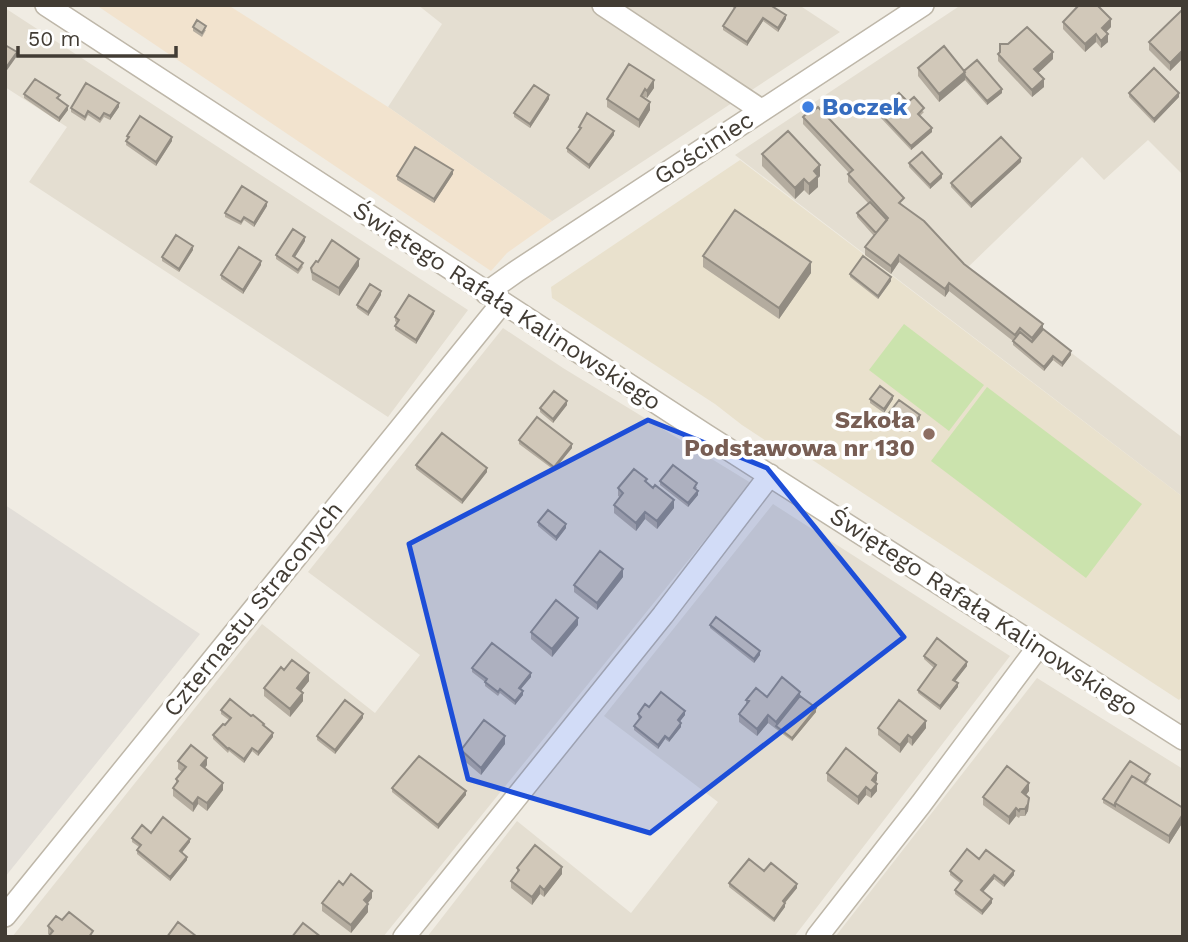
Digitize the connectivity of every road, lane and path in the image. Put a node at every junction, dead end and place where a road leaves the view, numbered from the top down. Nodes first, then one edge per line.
1 (46, 5) edge
2 (603, 5) edge
3 (923, 5) edge
4 (761, 110) junction
5 (494, 298) junction
6 (770, 475) junction
7 (1038, 647) junction
8 (1183, 739) edge
9 (5, 916) edge
10 (404, 937) edge
11 (817, 937) edge

1 - 5 street, Świętego Rafała Kalinowskiego
2 - 4 street
3 - 4 street, Gościniec
4 - 5 street, Gościniec
5 - 6 street, Świętego Rafała Kalinowskiego
5 - 9 street, Czternastu Straconych
6 - 7 street, Świętego Rafała Kalinowskiego
6 - 10 street
7 - 8 street, Świętego Rafała Kalinowskiego
7 - 11 street

